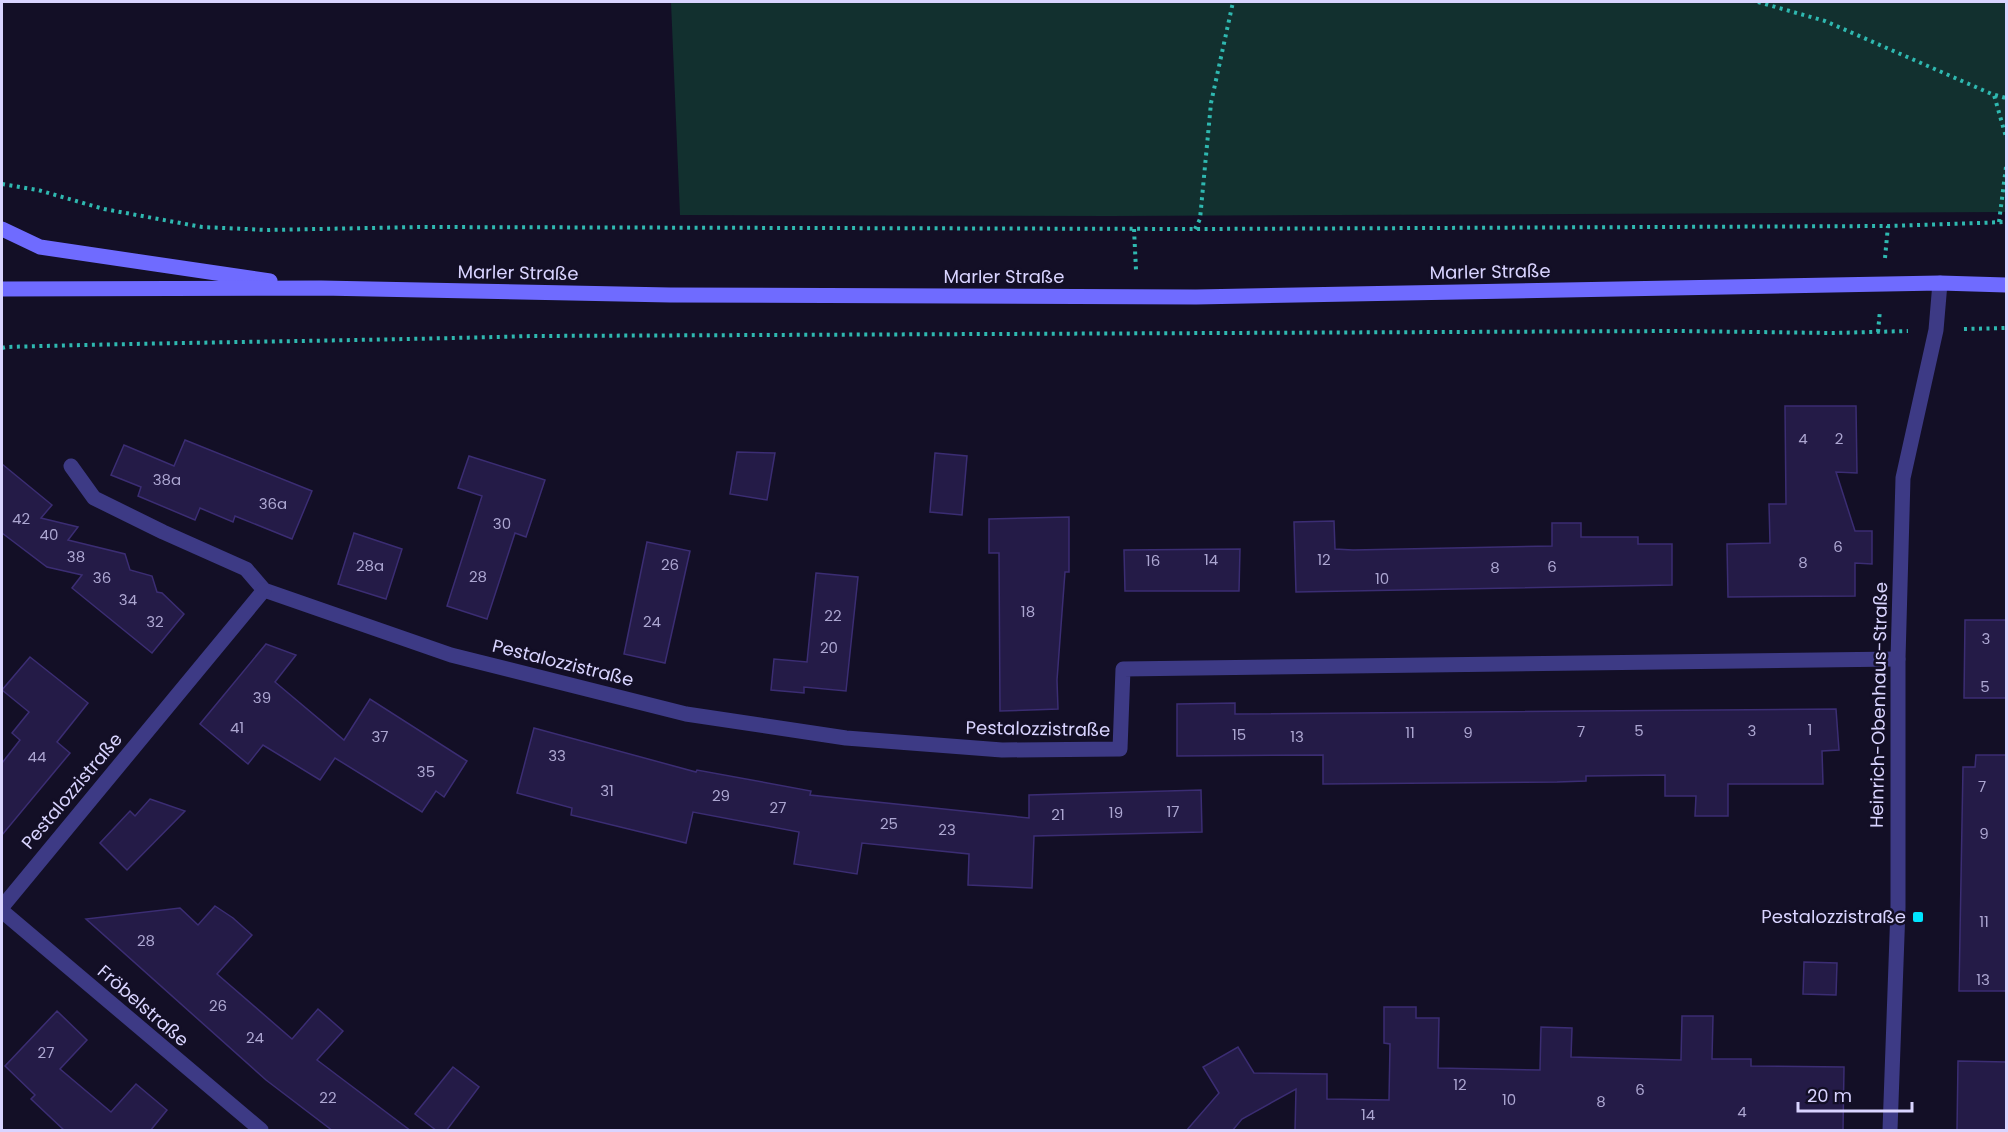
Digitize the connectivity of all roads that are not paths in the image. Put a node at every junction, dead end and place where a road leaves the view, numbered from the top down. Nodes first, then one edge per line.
1 (2, 229) edge
2 (1940, 283) junction
3 (2007, 285) edge
4 (321, 288) junction
5 (2, 290) edge
6 (71, 466) dead end
7 (264, 590) junction
8 (1898, 660) junction
9 (2, 909) edge
10 (261, 1131) edge
11 (1890, 1131) edge

1 - 4 main road
2 - 3 main road, Marler Straße
2 - 4 main road, Marler Straße
2 - 8 street, Heinrich-Obenhaus-Straße
4 - 5 main road, Marler Straße
6 - 7 street, Pestalozzistraße
7 - 8 street, Pestalozzistraße
7 - 9 street, Pestalozzistraße
8 - 11 street, Heinrich-Obenhaus-Straße
9 - 10 street, Fröbelstraße

